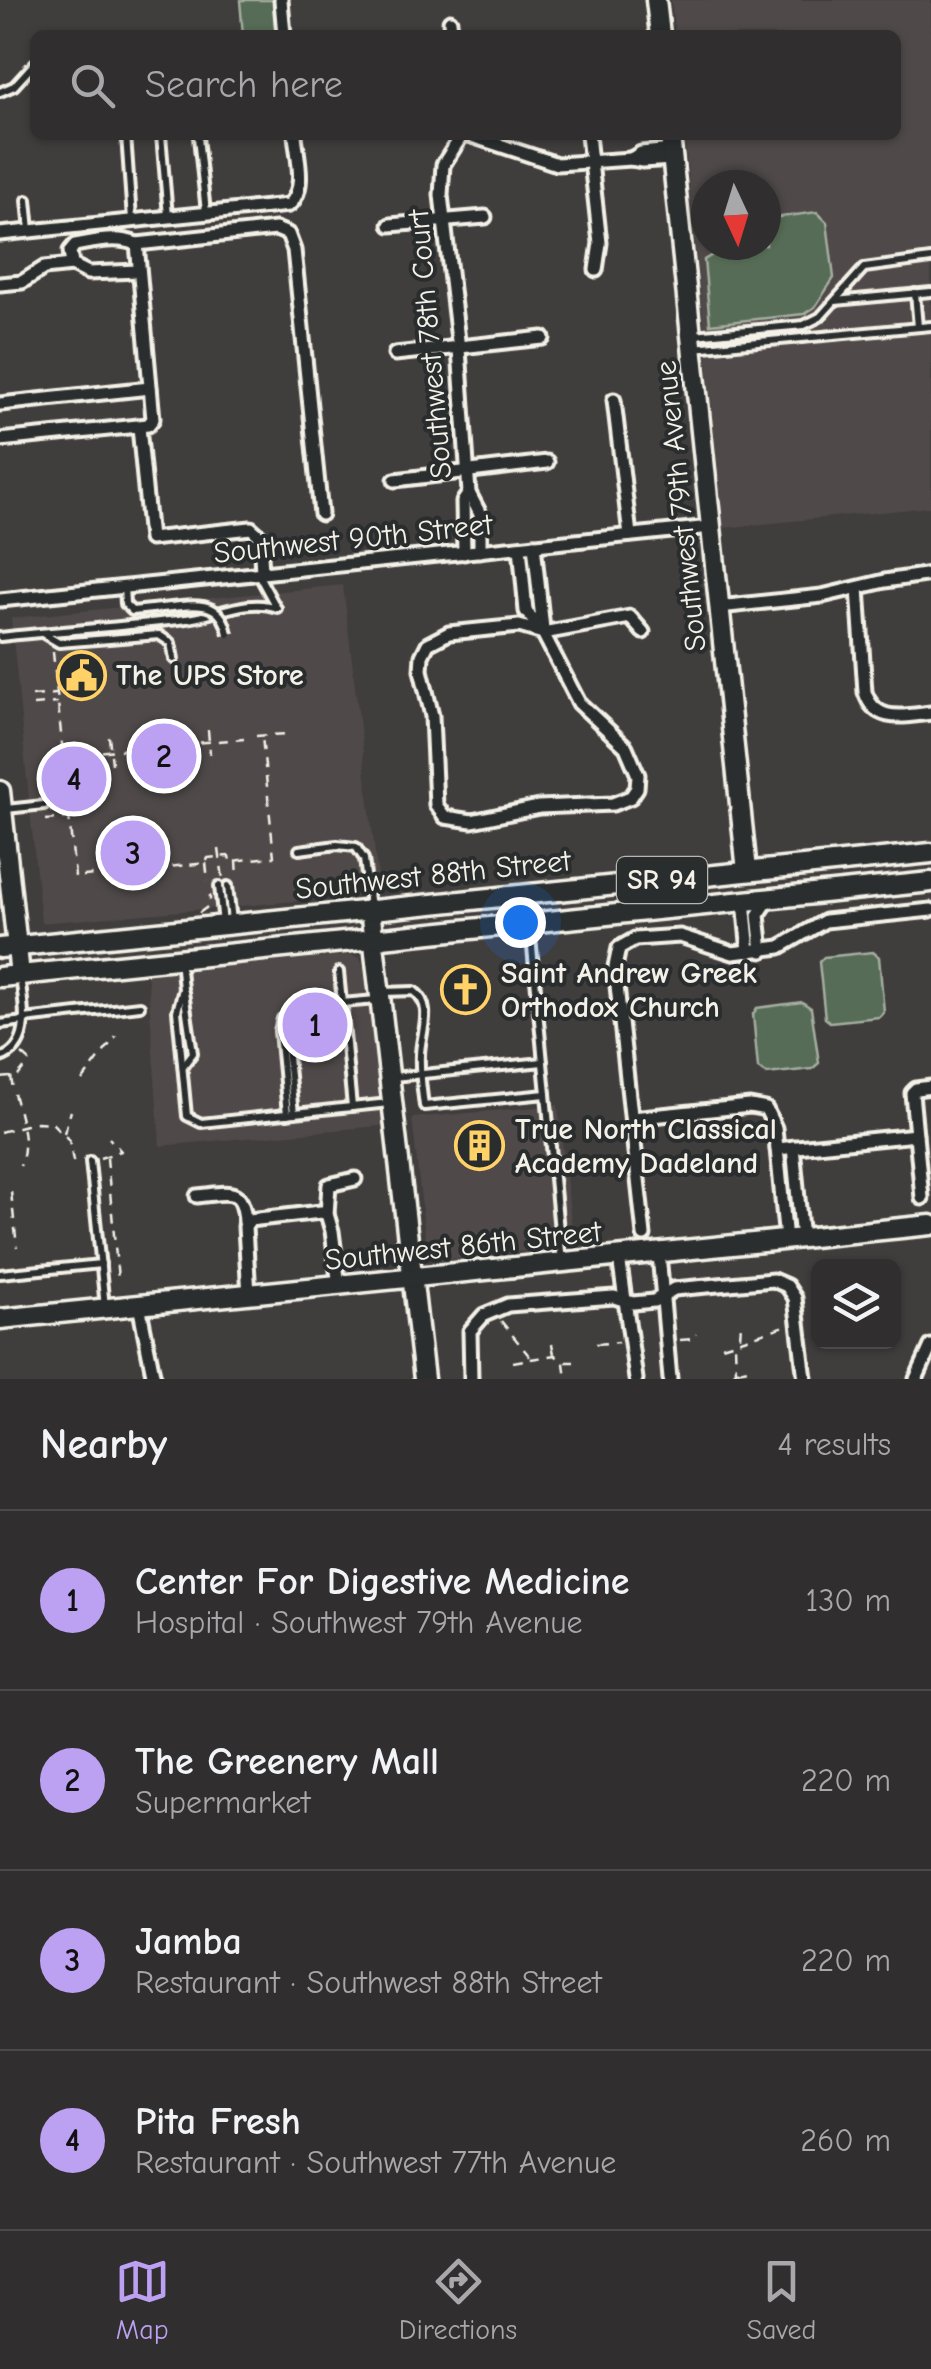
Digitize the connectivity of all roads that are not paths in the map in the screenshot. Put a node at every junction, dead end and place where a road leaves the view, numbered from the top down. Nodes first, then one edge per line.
1 (280, 0) edge
2 (656, 0) edge
3 (283, 30) edge
4 (659, 30) edge
5 (30, 68) edge
6 (0, 92) edge
7 (126, 140) edge
8 (161, 140) edge
9 (198, 140) edge
10 (296, 140) edge
11 (462, 140) edge
12 (482, 140) edge
13 (589, 140) edge
14 (671, 148) edge
15 (591, 163) junction
16 (27, 200) dead end
17 (206, 213) junction
18 (485, 216) dead end
19 (168, 217) junction
20 (132, 220) junction
21 (444, 220) junction
22 (390, 225) dead end
23 (30, 231) junction
24 (0, 234) edge
25 (137, 244) junction
26 (931, 259) edge
27 (72, 265) junction
28 (596, 270) dead end
29 (139, 271) junction
30 (0, 284) edge
31 (931, 292) edge
32 (915, 293) junction
33 (834, 301) junction
34 (931, 326) edge
35 (918, 327) junction
36 (543, 338) dead end
37 (692, 342) junction
38 (459, 349) junction
39 (394, 354) dead end
40 (150, 388) junction
41 (614, 400) dead end
42 (0, 404) edge
43 (139, 426) junction
44 (0, 440) edge
45 (547, 462) dead end
46 (467, 470) junction
47 (395, 480) dead end
48 (469, 493) junction
49 (321, 514) dead end
50 (711, 527) junction
51 (630, 535) junction
52 (527, 546) junction
53 (480, 551) junction
54 (464, 553) junction
55 (260, 574) junction
56 (931, 574) edge
57 (124, 588) junction
58 (858, 588) junction
59 (0, 600) edge
60 (720, 607) junction
61 (41, 632) junction
62 (644, 632) dead end
63 (543, 633) junction
64 (228, 634) dead end
65 (0, 637) edge
66 (174, 659) dead end
67 (931, 714) edge
68 (1, 800) edge
69 (44, 805) dead end
70 (2, 831) edge
71 (299, 850) dead end
72 (931, 852) edge
73 (782, 868) junction
74 (747, 871) junction
75 (931, 882) edge
76 (223, 883) road end
77 (770, 898) junction
78 (744, 900) junction
79 (712, 904) junction
80 (370, 909) junction
81 (931, 910) edge
82 (530, 922) junction
83 (228, 923) junction
84 (374, 939) junction
85 (8, 947) edge
86 (755, 951) junction
87 (180, 960) junction
88 (339, 972) dead end
89 (20, 975) junction
90 (0, 977) edge
91 (382, 995) junction
92 (342, 1003) junction
93 (140, 1006) dead end
94 (288, 1018) dead end
95 (24, 1020) junction
96 (0, 1024) edge
97 (0, 1058) edge
98 (543, 1062) junction
99 (421, 1075) junction
100 (392, 1077) junction
101 (931, 1087) edge
102 (546, 1094) junction
103 (395, 1102) junction
104 (352, 1107) junction
105 (290, 1113) junction
106 (632, 1118) junction
107 (916, 1135) junction
108 (794, 1147) junction
109 (777, 1148) junction
110 (90, 1161) dead end
111 (354, 1179) dead end
112 (197, 1196) dead end
113 (922, 1198) dead end
114 (327, 1214) junction
115 (246, 1222) junction
116 (931, 1225) edge
117 (644, 1234) dead end
118 (794, 1239) junction
119 (658, 1254) junction
120 (619, 1258) junction
121 (562, 1263) junction
122 (101, 1264) junction
123 (0, 1274) edge
124 (414, 1279) junction
125 (339, 1286) junction
126 (663, 1294) junction
127 (250, 1295) junction
128 (622, 1300) junction
129 (135, 1306) junction
130 (106, 1308) junction
131 (0, 1319) edge
132 (931, 1346) edge
133 (152, 1374) edge
134 (424, 1379) edge
135 (471, 1379) edge
136 (636, 1379) edge
137 (670, 1379) edge
138 (805, 1379) edge
139 (916, 1379) edge

1 - 3 street
2 - 4 street
5 - 6 lane
7 - 20 lane
8 - 19 lane
9 - 17 lane
10 - 17 street
11 - 21 street, Southwest 78th Court
12 - 15 street
13 - 15 street
14 - 15 street
14 - 37 street, Southwest 79th Avenue
15 - 28 street
16 - 23 lane
17 - 19 street
18 - 21 street
19 - 20 street
20 - 23 street
21 - 22 street
21 - 38 street, Southwest 78th Court
23 - 24 street
25 - 27 street
25 - 29 street
25 - 49 street
26 - 33 lane
27 - 29 street
27 - 30 street
29 - 40 street
31 - 32 lane
32 - 33 lane
32 - 35 lane
33 - 37 lane
34 - 35 lane
35 - 37 lane
36 - 38 street
37 - 50 street, Southwest 79th Avenue
38 - 39 street
38 - 46 street, Southwest 78th Court
40 - 42 street
40 - 43 street
41 - 51 street
43 - 44 street
43 - 55 street
45 - 46 street
46 - 47 street
46 - 48 street, Southwest 78th Court
48 - 53 street, Southwest 78th Court
48 - 54 street
50 - 51 street, Southwest 90th Street
50 - 60 street, Southwest 79th Avenue
51 - 52 street, Southwest 90th Street
52 - 53 street, Southwest 90th Street
52 - 63 street
53 - 54 street, Southwest 90th Street
54 - 55 street, Southwest 90th Street
55 - 57 street, Southwest 90th Street
55 - 61 lane
56 - 58 street
57 - 59 street, Southwest 90th Street
57 - 64 lane, bridge
58 - 60 street
58 - 67 street
60 - 74 street, Southwest 79th Avenue
61 - 65 lane
61 - 66 lane
62 - 63 street
63 - 63 street
68 - 69 lane
68 - 70 street
70 - 85 street
71 - 80 lane
72 - 73 street, Southwest 88th Street / SR 94
73 - 74 street, Southwest 88th Street / SR 94
73 - 78 street
74 - 79 street
74 - 80 street, Southwest 88th Street / SR 94
75 - 77 street, Southwest 88th Street / SR 94
76 - 83 lane
77 - 78 street, Southwest 88th Street / SR 94
77 - 86 street
78 - 79 street, Southwest 88th Street / SR 94
78 - 86 street
79 - 82 street, Southwest 88th Street / SR 94
80 - 83 street, Southwest 88th Street / SR 94
80 - 84 street
81 - 86 street
82 - 84 street, Southwest 88th Street / SR 94
82 - 98 lane
83 - 85 street, Southwest 88th Street / SR 94
84 - 87 street, Southwest 88th Street / SR 94
84 - 91 street
85 - 89 street
86 - 106 street
87 - 89 street, Southwest 88th Street / SR 94
87 - 105 lane
88 - 92 lane
89 - 90 street, Southwest 88th Street / SR 94
89 - 95 lane
91 - 92 lane
91 - 99 lane
91 - 100 street
92 - 104 lane
93 - 95 lane
94 - 105 lane
95 - 96 lane
95 - 97 lane
98 - 99 lane
98 - 102 lane
99 - 100 lane
99 - 102 lane
100 - 103 street
101 - 107 street
102 - 121 lane
103 - 104 lane
103 - 124 street
104 - 105 lane
106 - 109 street
106 - 117 street
107 - 108 street
107 - 113 street
108 - 109 street
108 - 118 street
109 - 118 street
110 - 122 lane
111 - 114 street
112 - 115 street
114 - 115 street
114 - 125 street
115 - 127 street
116 - 118 street, Southwest 86th Street
118 - 119 street, Southwest 86th Street
119 - 120 street, Southwest 86th Street
119 - 126 street
120 - 121 street, Southwest 86th Street
120 - 128 street
121 - 124 street, Southwest 86th Street
122 - 123 lane
122 - 130 lane
124 - 125 street, Southwest 86th Street
124 - 134 street
125 - 127 street, Southwest 86th Street
126 - 128 street
126 - 137 street
126 - 138 street
127 - 129 street, Southwest 86th Street
128 - 135 street
128 - 136 street
129 - 130 street, Southwest 86th Street
129 - 133 street
130 - 131 street, Southwest 86th Street
132 - 139 street

